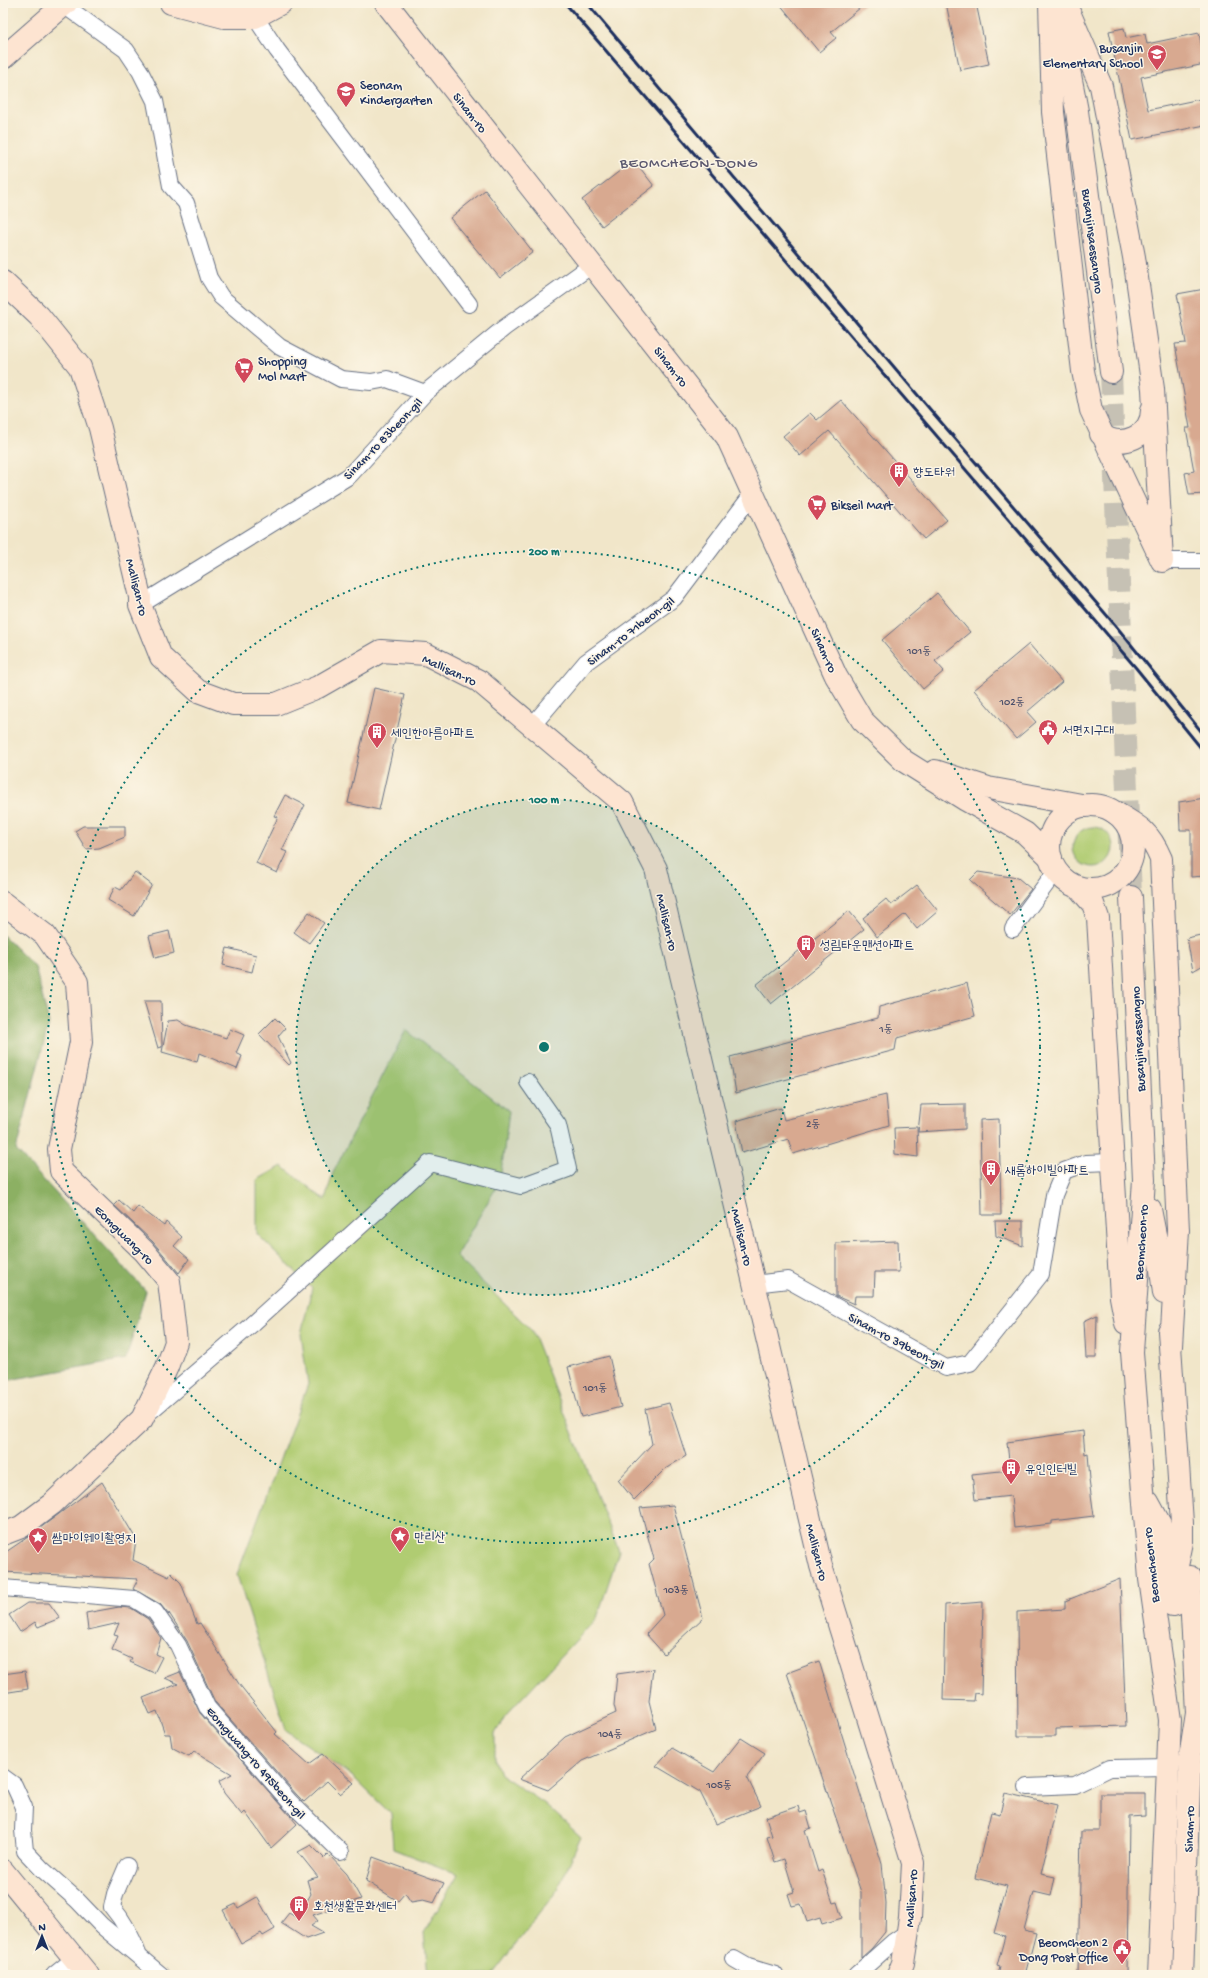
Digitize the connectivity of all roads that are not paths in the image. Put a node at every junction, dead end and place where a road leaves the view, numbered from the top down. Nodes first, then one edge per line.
1 (64, 3) edge
2 (171, 3) edge
3 (281, 3) edge
4 (386, 3) edge
5 (1050, 3) edge
6 (1056, 3) edge
7 (1065, 3) edge
8 (255, 17) junction
9 (3, 58) edge
10 (592, 265) junction
11 (3, 282) edge
12 (469, 304) dead end
13 (1111, 372) tunnel mouth
14 (1153, 389) junction
15 (425, 394) junction
16 (1101, 434) junction
17 (754, 492) junction
18 (1205, 561) edge
19 (1162, 562) junction
20 (140, 605) junction
21 (532, 726) junction
22 (904, 761) junction
23 (1087, 806) junction
24 (1114, 812) junction
25 (1053, 864) junction
26 (1079, 888) junction
27 (1131, 897) tunnel mouth
28 (3, 903) edge
29 (1013, 929) dead end
30 (528, 1082) dead end
31 (1112, 1162) junction
32 (1144, 1180) junction
33 (754, 1284) junction
34 (1171, 1346) junction
35 (1132, 1352) junction
36 (142, 1419) junction
37 (1142, 1492) junction
38 (3, 1534) edge
39 (1182, 1542) junction
40 (3, 1588) edge
41 (1163, 1667) joint
42 (1169, 1767) junction
43 (3, 1777) edge
44 (1027, 1788) dead end
45 (341, 1852) dead end
46 (127, 1866) dead end
47 (3, 1871) edge
48 (908, 1932) junction
49 (139, 1956) junction
50 (734, 1959) dead end
51 (81, 1967) edge
52 (54, 1975) edge
53 (161, 1975) edge
54 (775, 1975) edge
55 (856, 1975) edge
56 (898, 1975) edge
57 (1159, 1975) edge
58 (1182, 1975) edge

1 - 9 main road
1 - 15 street
2 - 8 main road
3 - 8 main road
4 - 10 main road, Sinam-ro
5 - 16 main road
6 - 13 main road
7 - 14 main road
8 - 12 street
10 - 15 street, Sinam-ro 83beon-gil
10 - 17 main road, Sinam-ro
11 - 20 main road, Mallisan-ro
14 - 16 main road
14 - 19 main road
15 - 20 street, Sinam-ro 83beon-gil
16 - 19 main road
17 - 21 street, Sinam-ro 71beon-gil
17 - 22 main road, Sinam-ro
18 - 19 street
20 - 21 main road, Mallisan-ro
21 - 33 main road, Mallisan-ro
22 - 23 main road
22 - 25 main road
23 - 24 main road
23 - 25 main road
24 - 26 main road
24 - 34 main road
25 - 26 main road
25 - 29 street
26 - 31 main road
27 - 32 main road, Busanjinsaessangno
28 - 36 main road, Eomgwang-ro
30 - 36 street
31 - 33 street, Sinam-ro 39beon-gil
31 - 35 main road
32 - 34 main road, Beomcheon-ro
32 - 35 main road, Beomcheon-ro
33 - 48 main road, Mallisan-ro
34 - 39 main road, Beomcheon-ro
35 - 37 main road, Beomcheon-ro
36 - 38 main road, Eomgwang-ro
37 - 39 main road
37 - 41 main road, Beomcheon-ro
39 - 58 main road, Sinam-ro
40 - 45 street, Eomgwang-ro 495beon-gil
41 - 42 main road, Sinam-ro
42 - 44 street
42 - 57 main road, Sinam-ro
43 - 49 street
46 - 49 street
47 - 51 main road
48 - 55 street
48 - 56 main road, Mallisan-ro
49 - 53 street
50 - 54 street
51 - 52 street

